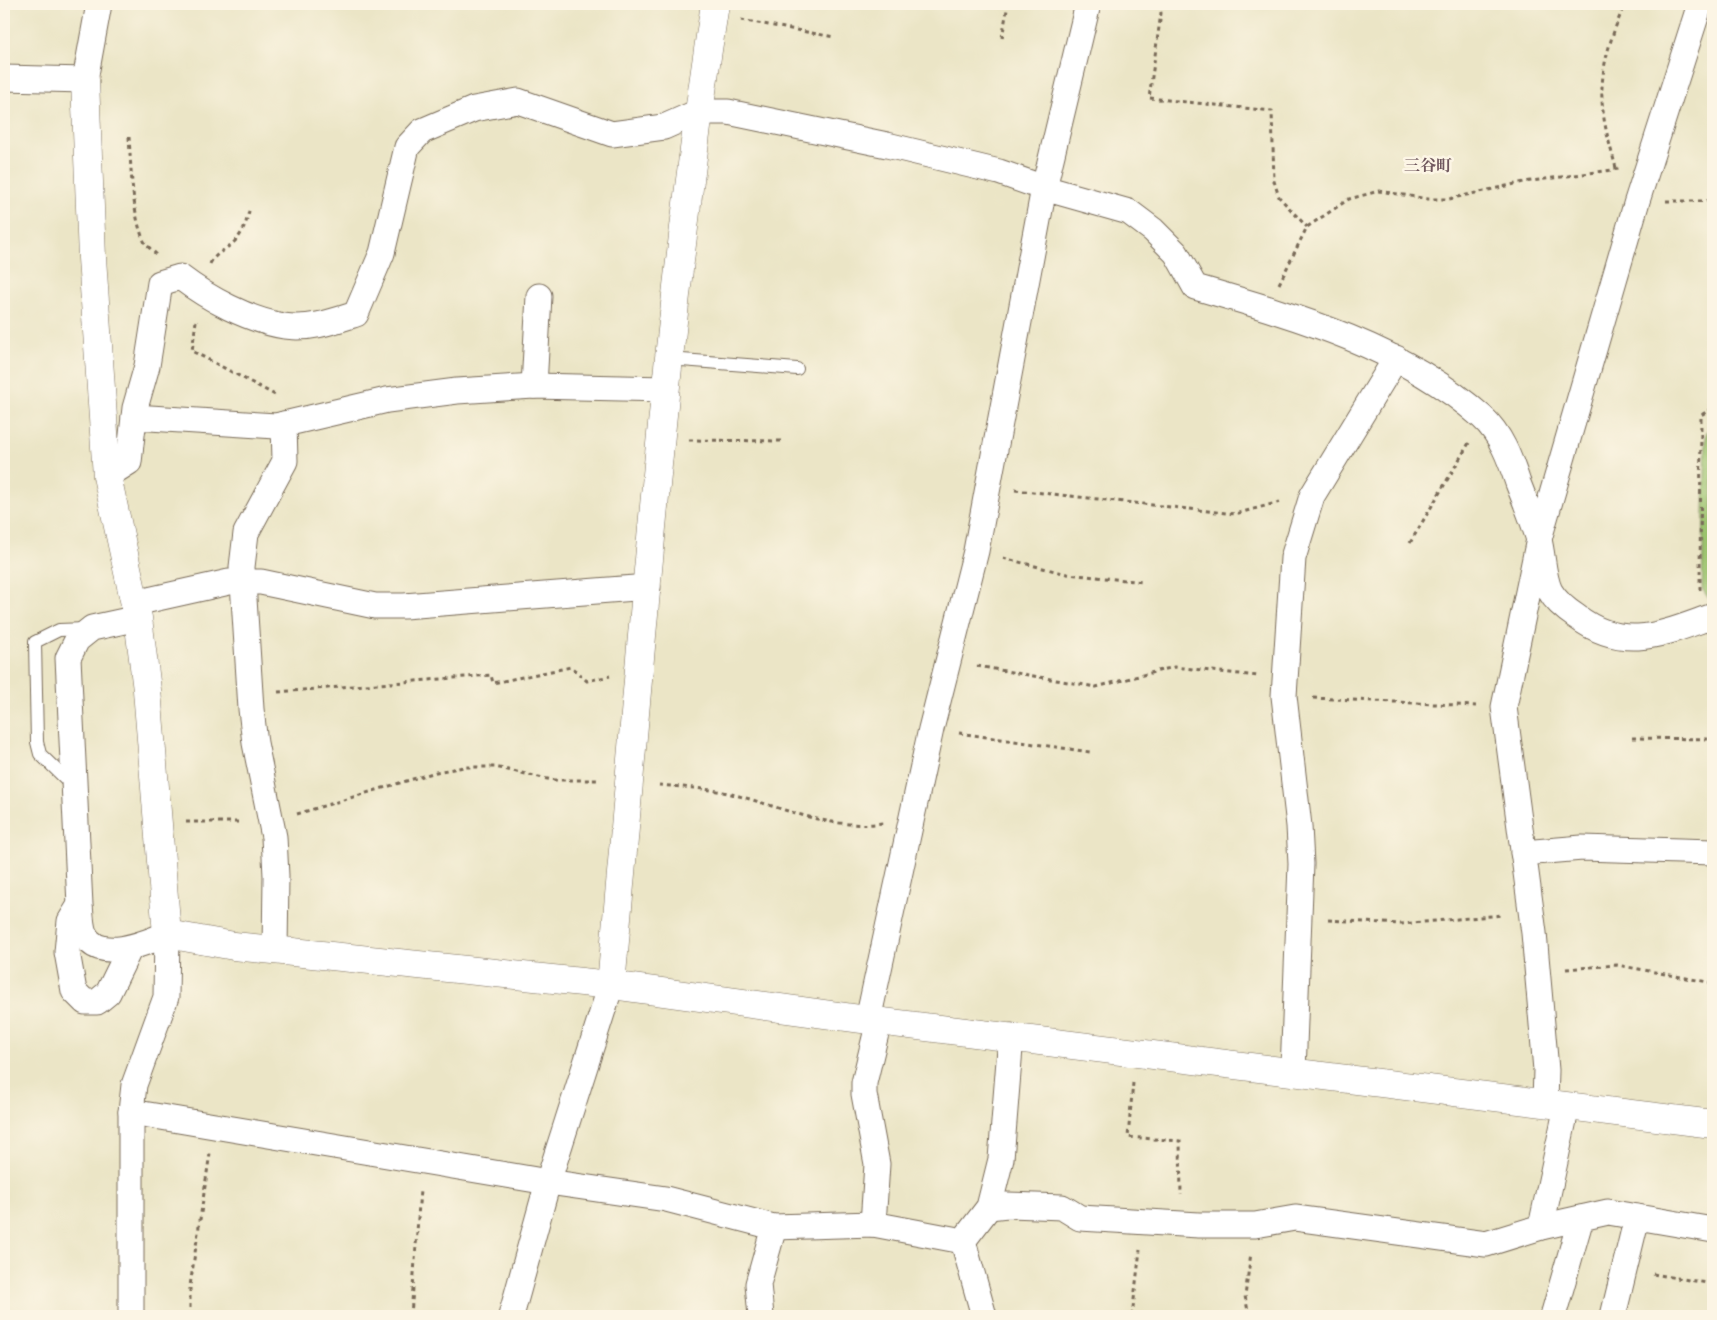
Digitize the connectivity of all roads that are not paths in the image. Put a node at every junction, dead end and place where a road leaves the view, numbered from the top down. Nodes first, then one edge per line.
1 (99, 4) edge
2 (1088, 4) edge
3 (1700, 4) edge
4 (714, 9) edge
5 (4, 78) edge
6 (85, 80) junction
7 (698, 112) junction
8 (1044, 188) junction
9 (538, 296) dead end
10 (1396, 358) junction
11 (668, 359) junction
12 (797, 369) dead end
13 (534, 386) junction
14 (666, 389) junction
15 (134, 417) junction
16 (284, 424) junction
17 (107, 476) junction
18 (1539, 539) junction
19 (243, 582) junction
20 (648, 586) junction
21 (137, 610) junction
22 (1706, 618) edge
23 (92, 628) junction
24 (75, 788) junction
25 (1713, 852) edge
26 (1523, 853) junction
27 (80, 905) junction
28 (167, 934) junction
29 (130, 948) junction
30 (275, 950) junction
31 (611, 985) junction
32 (874, 1020) junction
33 (1011, 1036) junction
34 (1293, 1072) junction
35 (1556, 1104) junction
36 (131, 1112) junction
37 (1713, 1124) edge
38 (548, 1182) junction
39 (989, 1207) junction
40 (1637, 1217) junction
41 (1581, 1218) junction
42 (873, 1224) junction
43 (1541, 1227) junction
44 (774, 1228) junction
45 (1713, 1230) edge
46 (962, 1241) junction
47 (131, 1316) edge
48 (511, 1316) edge
49 (761, 1316) edge
50 (984, 1316) edge
51 (1553, 1316) edge
52 (1612, 1316) edge

1 - 6 street
2 - 8 street
3 - 18 street
4 - 7 street
5 - 6 street
6 - 17 street
7 - 8 street
7 - 11 street
7 - 15 street
8 - 10 street
8 - 32 street
9 - 13 street
10 - 18 street
10 - 34 street
11 - 12 lane
11 - 14 street
13 - 14 street
13 - 16 street
14 - 20 street
15 - 16 street
15 - 17 street
16 - 19 street
17 - 21 street
18 - 22 street
18 - 26 street
19 - 20 street
19 - 21 street
19 - 30 street
20 - 31 street
21 - 23 street
21 - 28 street
23 - 24 street
23 - 24 lane
24 - 27 street
25 - 26 street
26 - 35 street
27 - 29 street
27 - 29 street
28 - 29 street
28 - 30 street
28 - 36 street
30 - 31 street
31 - 32 street
31 - 38 street
32 - 33 street
32 - 42 street
33 - 34 street
33 - 39 street
34 - 35 street
35 - 37 street
35 - 43 street
36 - 38 street
36 - 47 street
38 - 44 street
38 - 48 street
39 - 43 street
39 - 46 street
40 - 41 street
40 - 45 street
40 - 52 street
41 - 43 street
41 - 51 street
42 - 44 street
42 - 46 street
44 - 49 street
46 - 50 street

